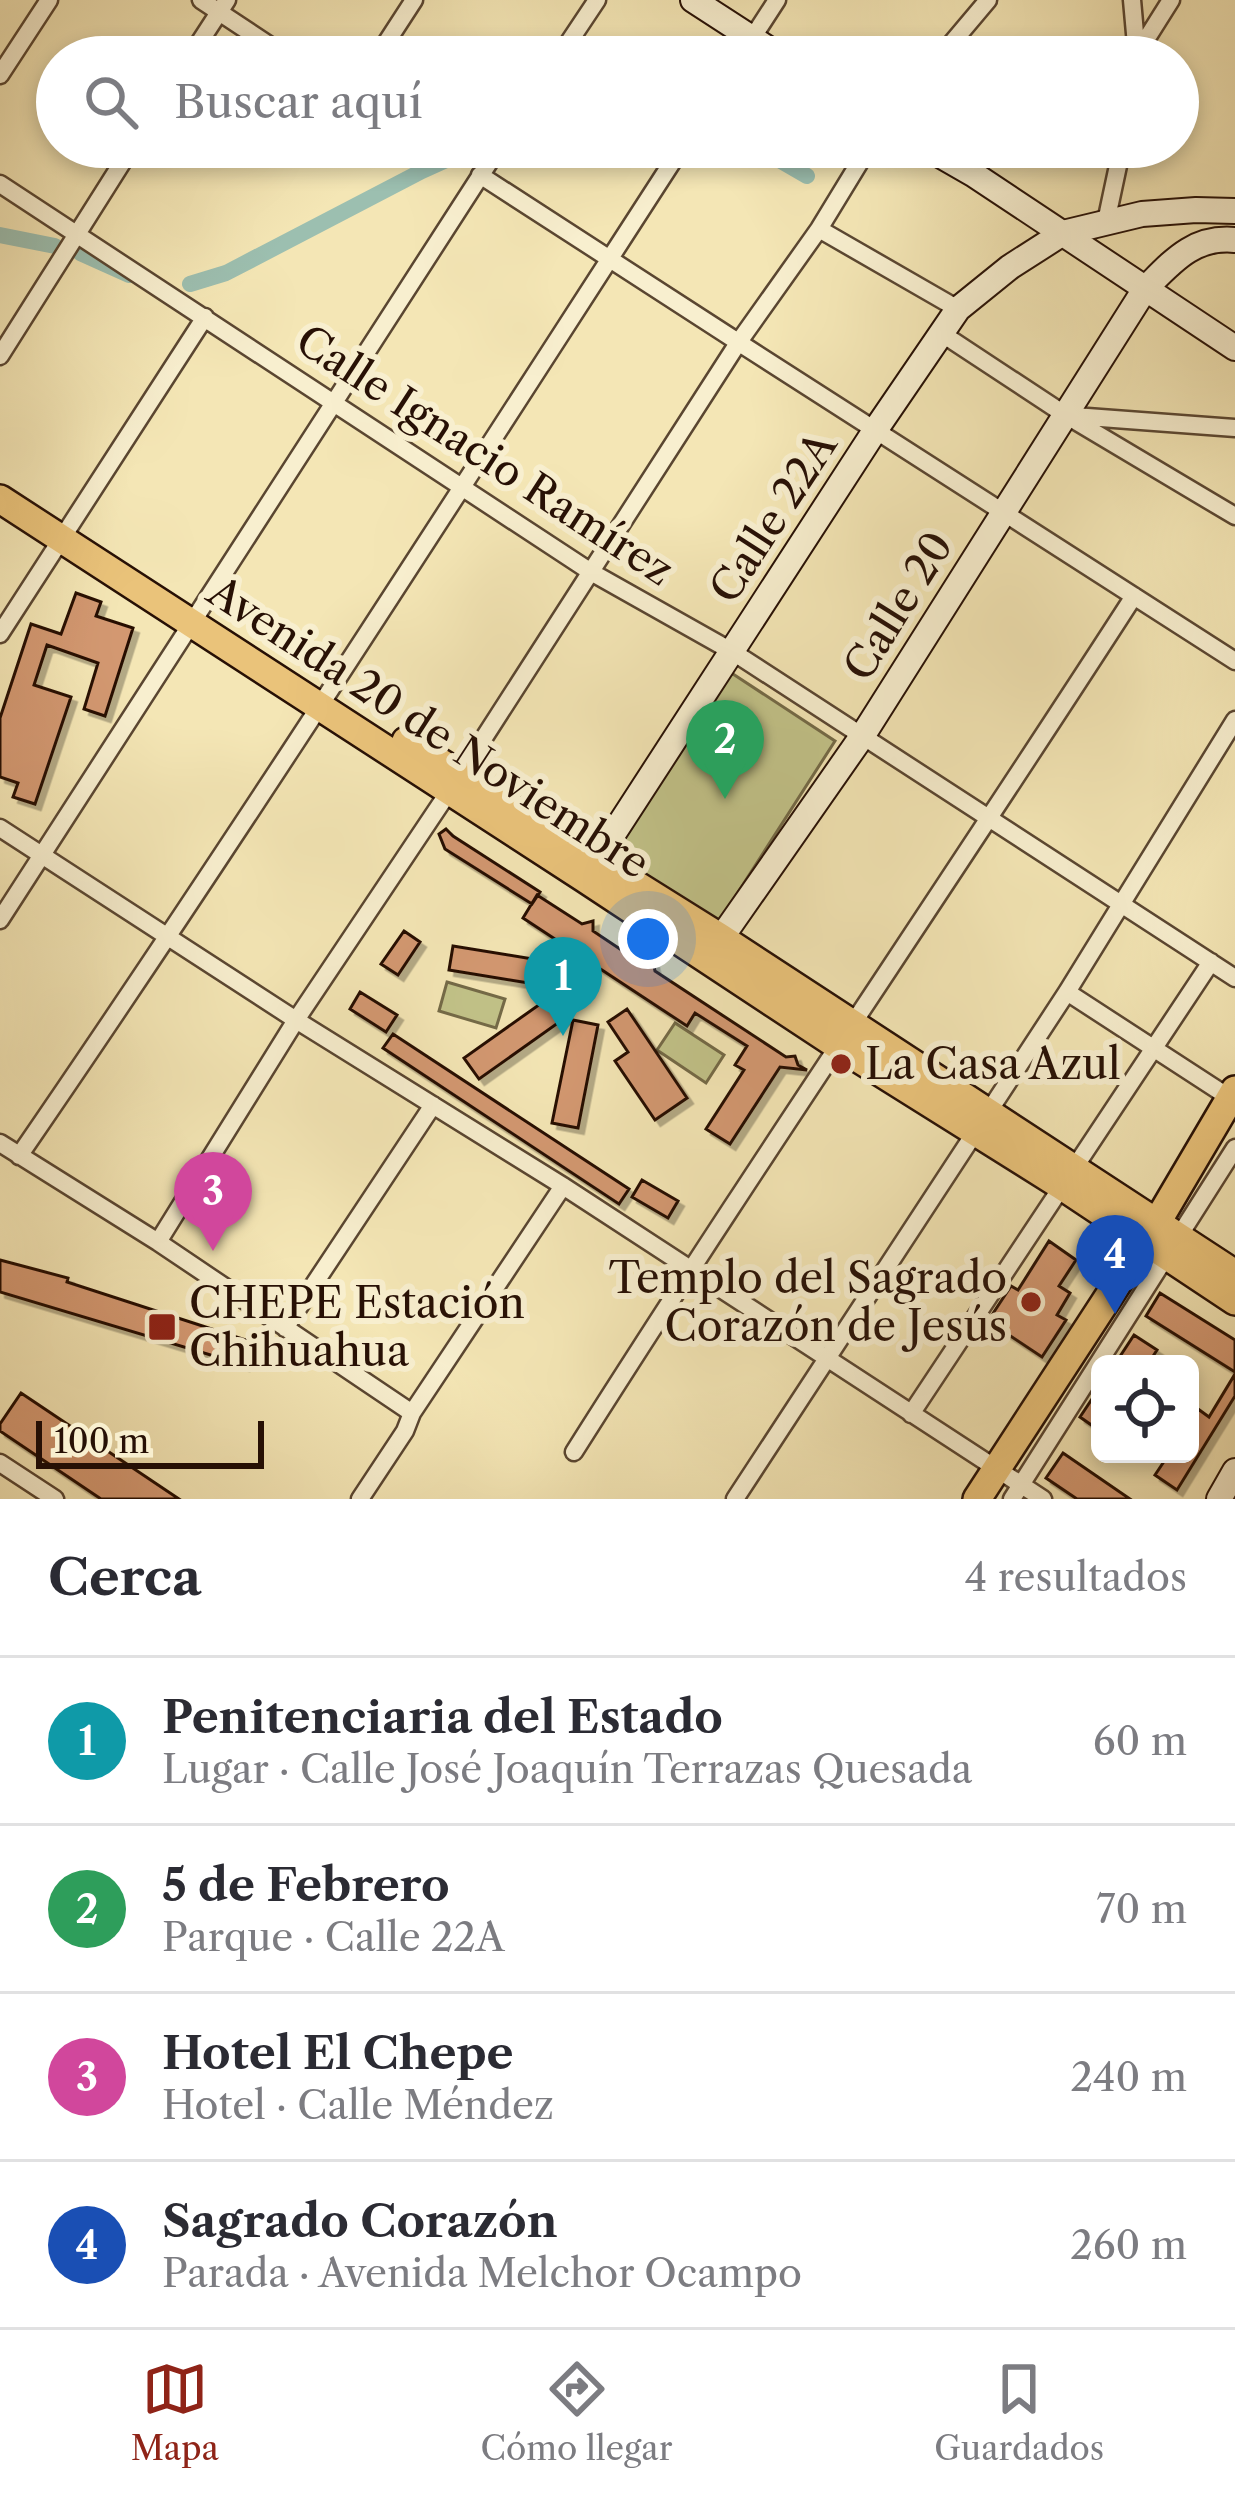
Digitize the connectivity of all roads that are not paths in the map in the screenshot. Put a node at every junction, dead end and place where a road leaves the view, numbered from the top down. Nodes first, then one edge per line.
1 (49, 0) edge
2 (201, 0) edge
3 (414, 0) edge
4 (597, 0) edge
5 (693, 0) edge
6 (777, 0) edge
7 (988, 0) edge
8 (1132, 0) edge
9 (1171, 0) edge
10 (223, 6) edge
11 (204, 36) edge
12 (261, 36) edge
13 (391, 36) edge
14 (573, 36) edge
15 (733, 36) edge
16 (754, 36) edge
17 (958, 36) edge
18 (1135, 36) edge
19 (1149, 36) edge
20 (0, 75) edge
21 (119, 168) edge
22 (485, 168) edge
23 (668, 168) edge
24 (856, 168) edge
25 (963, 168) edge
26 (1118, 168) edge
27 (480, 175) junction
28 (0, 184) edge
29 (1234, 209) edge
30 (1106, 222) junction
31 (819, 229) junction
32 (1063, 233) junction
33 (77, 234) junction
34 (1235, 240) edge
35 (610, 259) junction
36 (1145, 289) junction
37 (958, 309) junction
38 (206, 317) junction
39 (941, 333) junction
40 (738, 343) junction
41 (1235, 348) edge
42 (0, 356) edge
43 (335, 402) junction
44 (1067, 416) junction
45 (1235, 428) edge
46 (876, 429) junction
47 (0, 478) edge
48 (462, 485) junction
49 (0, 499) edge
50 (1004, 512) junction
51 (1235, 516) edge
52 (68, 532) junction
53 (591, 572) junction
54 (1134, 596) junction
55 (198, 615) junction
56 (0, 634) edge
57 (733, 652) junction
58 (1235, 661) edge
59 (325, 700) junction
60 (1235, 721) edge
61 (863, 735) junction
62 (455, 783) junction
63 (991, 818) junction
64 (0, 828) edge
65 (44, 856) junction
66 (590, 869) junction
67 (1120, 905) junction
68 (0, 920) edge
69 (170, 937) junction
70 (714, 948) junction
71 (1211, 962) junction
72 (1235, 978) edge
73 (1067, 992) junction
74 (296, 1020) junction
75 (844, 1035) junction
76 (1151, 1049) junction
77 (1232, 1094) edge
78 (433, 1105) junction
79 (980, 1122) junction
80 (0, 1143) edge
81 (1235, 1148) edge
82 (19, 1156) junction
83 (1068, 1178) junction
84 (563, 1186) junction
85 (1161, 1239) junction
86 (158, 1242) junction
87 (689, 1270) junction
88 (1235, 1274) edge
89 (1235, 1300) edge
90 (285, 1328) junction
91 (827, 1358) junction
92 (412, 1413) junction
93 (911, 1414) junction
94 (574, 1452) dead end
95 (995, 1469) junction
96 (1235, 1471) edge
97 (4, 1474) edge
98 (1017, 1492) edge
99 (55, 1499) edge
100 (360, 1499) edge
101 (735, 1499) edge
102 (976, 1499) edge
103 (1043, 1499) edge
104 (1219, 1499) edge

1 - 20 street
2 - 10 street
3 - 13 street
4 - 14 street
5 - 15 main road
6 - 16 street
7 - 17 street
8 - 18 street
9 - 19 street
10 - 11 street
10 - 12 street
21 - 33 street
22 - 27 street
23 - 35 street
24 - 31 street
25 - 32 main road
26 - 30 street
27 - 35 street
27 - 43 street
28 - 33 street, Calle Ignacio Ramírez
29 - 30 main road, Calle 22A
30 - 32 main road, Calle 22A
31 - 37 street
31 - 40 street
32 - 36 main road
32 - 37 main road, Calle 22A
33 - 38 street, Calle Ignacio Ramírez
33 - 42 street
34 - 36 main road, Calle 20
35 - 40 street
35 - 48 street
36 - 41 main road
36 - 44 main road, Calle 20
37 - 39 main road, Calle 22A
38 - 43 street, Calle Ignacio Ramírez
38 - 52 street
39 - 44 street
39 - 46 main road, Calle 22A
40 - 46 street
40 - 53 street
43 - 48 street, Calle Ignacio Ramírez
43 - 55 street
44 - 45 street
44 - 50 main road, Calle 20
44 - 51 street
46 - 50 street
46 - 57 main road, Calle 22A
47 - 52 main road, Avenida 20 de Noviembre
48 - 53 street, Calle Ignacio Ramírez
48 - 59 street
49 - 52 main road, Avenida 20 de Noviembre
50 - 54 street
50 - 61 main road, Calle 20
52 - 55 main road, Avenida 20 de Noviembre
52 - 56 street
53 - 57 street, Calle Ignacio Ramírez
53 - 62 street
54 - 58 street
54 - 63 street
55 - 59 main road, Avenida 20 de Noviembre
55 - 65 street
57 - 61 street, Calle Ignacio Ramírez
57 - 66 main road, Calle 22A
59 - 62 main road, Avenida 20 de Noviembre
59 - 69 street
60 - 67 street
61 - 63 street, Calle Ignacio Ramírez
61 - 70 main road, Calle 20
62 - 66 main road, Avenida 20 de Noviembre
62 - 74 street
63 - 67 street, Calle Ignacio Ramírez
63 - 75 street
64 - 65 street
65 - 68 street
65 - 69 street
66 - 70 main road, Avenida 20 de Noviembre
67 - 71 street, Calle Ignacio Ramírez
67 - 73 street
69 - 74 street
69 - 82 street
70 - 75 main road, Avenida 20 de Noviembre
71 - 72 street, Calle Ignacio Ramírez
71 - 76 street
73 - 76 street
73 - 79 street
74 - 78 street
74 - 86 street
75 - 79 main road, Avenida 20 de Noviembre
75 - 87 street
76 - 77 street
76 - 83 street
77 - 85 main road
78 - 84 street
78 - 90 street
79 - 83 main road, Avenida 20 de Noviembre
79 - 91 street
80 - 82 street
81 - 85 street
82 - 86 street
83 - 85 main road, Avenida 20 de Noviembre
83 - 93 street
84 - 87 street
84 - 92 street
85 - 88 main road, Avenida 20 de Noviembre
85 - 89 main road, Avenida 20 de Noviembre
85 - 95 main road
85 - 98 street
86 - 90 street
87 - 91 street
87 - 94 street
90 - 92 street
91 - 93 street
91 - 101 street
92 - 100 street
93 - 95 street
95 - 98 street
95 - 102 main road
96 - 104 main road
97 - 99 street
98 - 103 street

